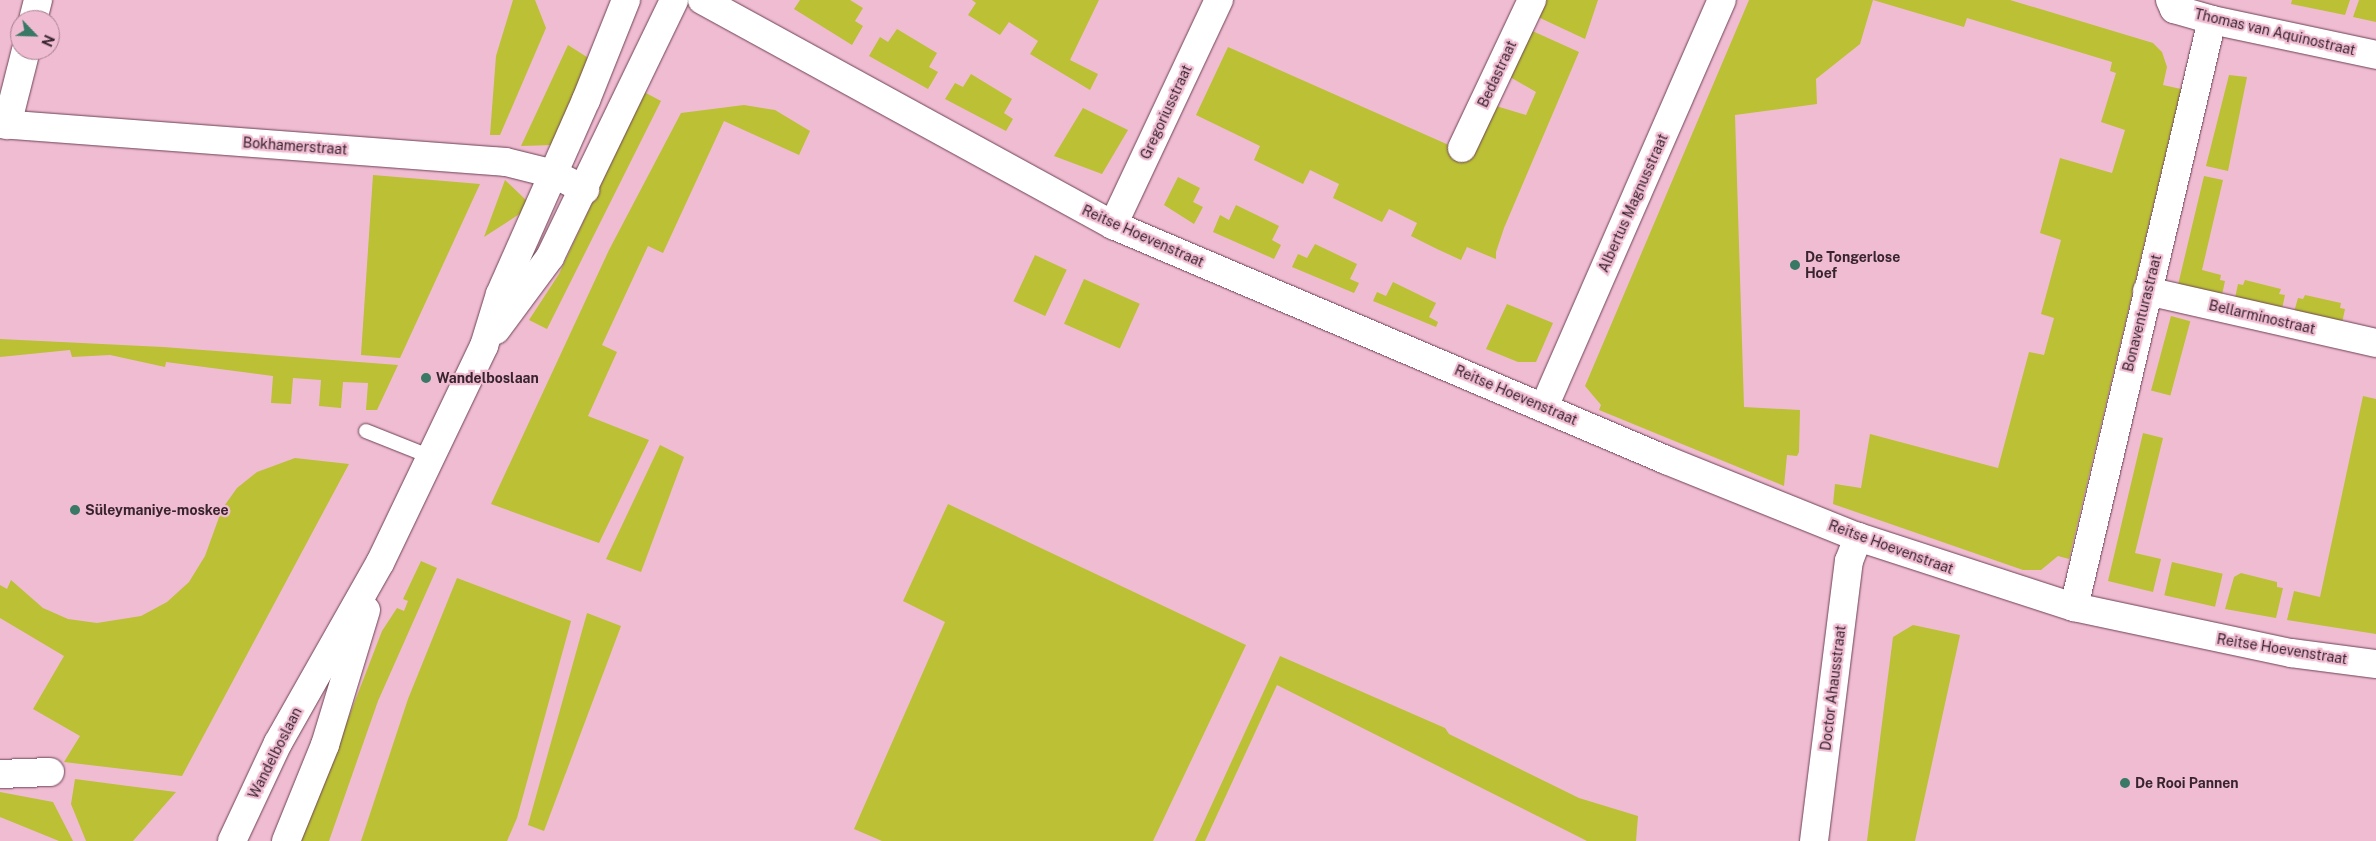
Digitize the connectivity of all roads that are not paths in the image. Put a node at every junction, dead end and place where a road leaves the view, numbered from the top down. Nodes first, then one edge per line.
1 (626, 0) edge
2 (674, 0) edge
3 (702, 0) edge
4 (1219, 0) edge
5 (1532, 0) edge
6 (1722, 0) edge
7 (2172, 4) edge
8 (2212, 20) junction
9 (2376, 55) edge
10 (23, 60) edge
11 (4, 124) edge
12 (1462, 148) dead end
13 (554, 174) junction
14 (585, 190) junction
15 (1113, 225) junction
16 (2147, 291) junction
17 (2376, 343) edge
18 (484, 346) junction
19 (1544, 407) junction
20 (366, 431) dead end
21 (432, 456) junction
22 (1858, 537) junction
23 (380, 563) junction
24 (2074, 607) junction
25 (2376, 664) edge
26 (50, 772) dead end
27 (0, 774) edge
28 (232, 841) edge
29 (286, 841) edge
30 (1814, 841) edge

1 - 13 street, Wandelboslaan
2 - 14 street, Wandelboslaan
3 - 15 street, Reitse Hoevenstraat
4 - 15 street, Gregoriusstraat
5 - 12 street, Bedastraat
6 - 19 street, Albertus Magnusstraat
7 - 8 street, Thomas van Aquinostraat
8 - 9 street, Thomas van Aquinostraat
8 - 16 street, Bonaventurastraat
10 - 11 street
11 - 13 street, Bokhamerstraat
13 - 14 street, Bokhamerstraat
13 - 18 street, Wandelboslaan
14 - 18 street, Wandelboslaan
15 - 19 street, Reitse Hoevenstraat
16 - 17 street, Bellarminostraat
16 - 24 street, Bonaventurastraat
18 - 21 street, Wandelboslaan
19 - 22 street, Reitse Hoevenstraat
20 - 21 lane
21 - 23 street, Wandelboslaan
22 - 24 street, Reitse Hoevenstraat
22 - 30 street, Doctor Ahausstraat
23 - 28 street, Wandelboslaan
23 - 29 street, Wandelboslaan
24 - 25 street, Reitse Hoevenstraat
26 - 27 street

